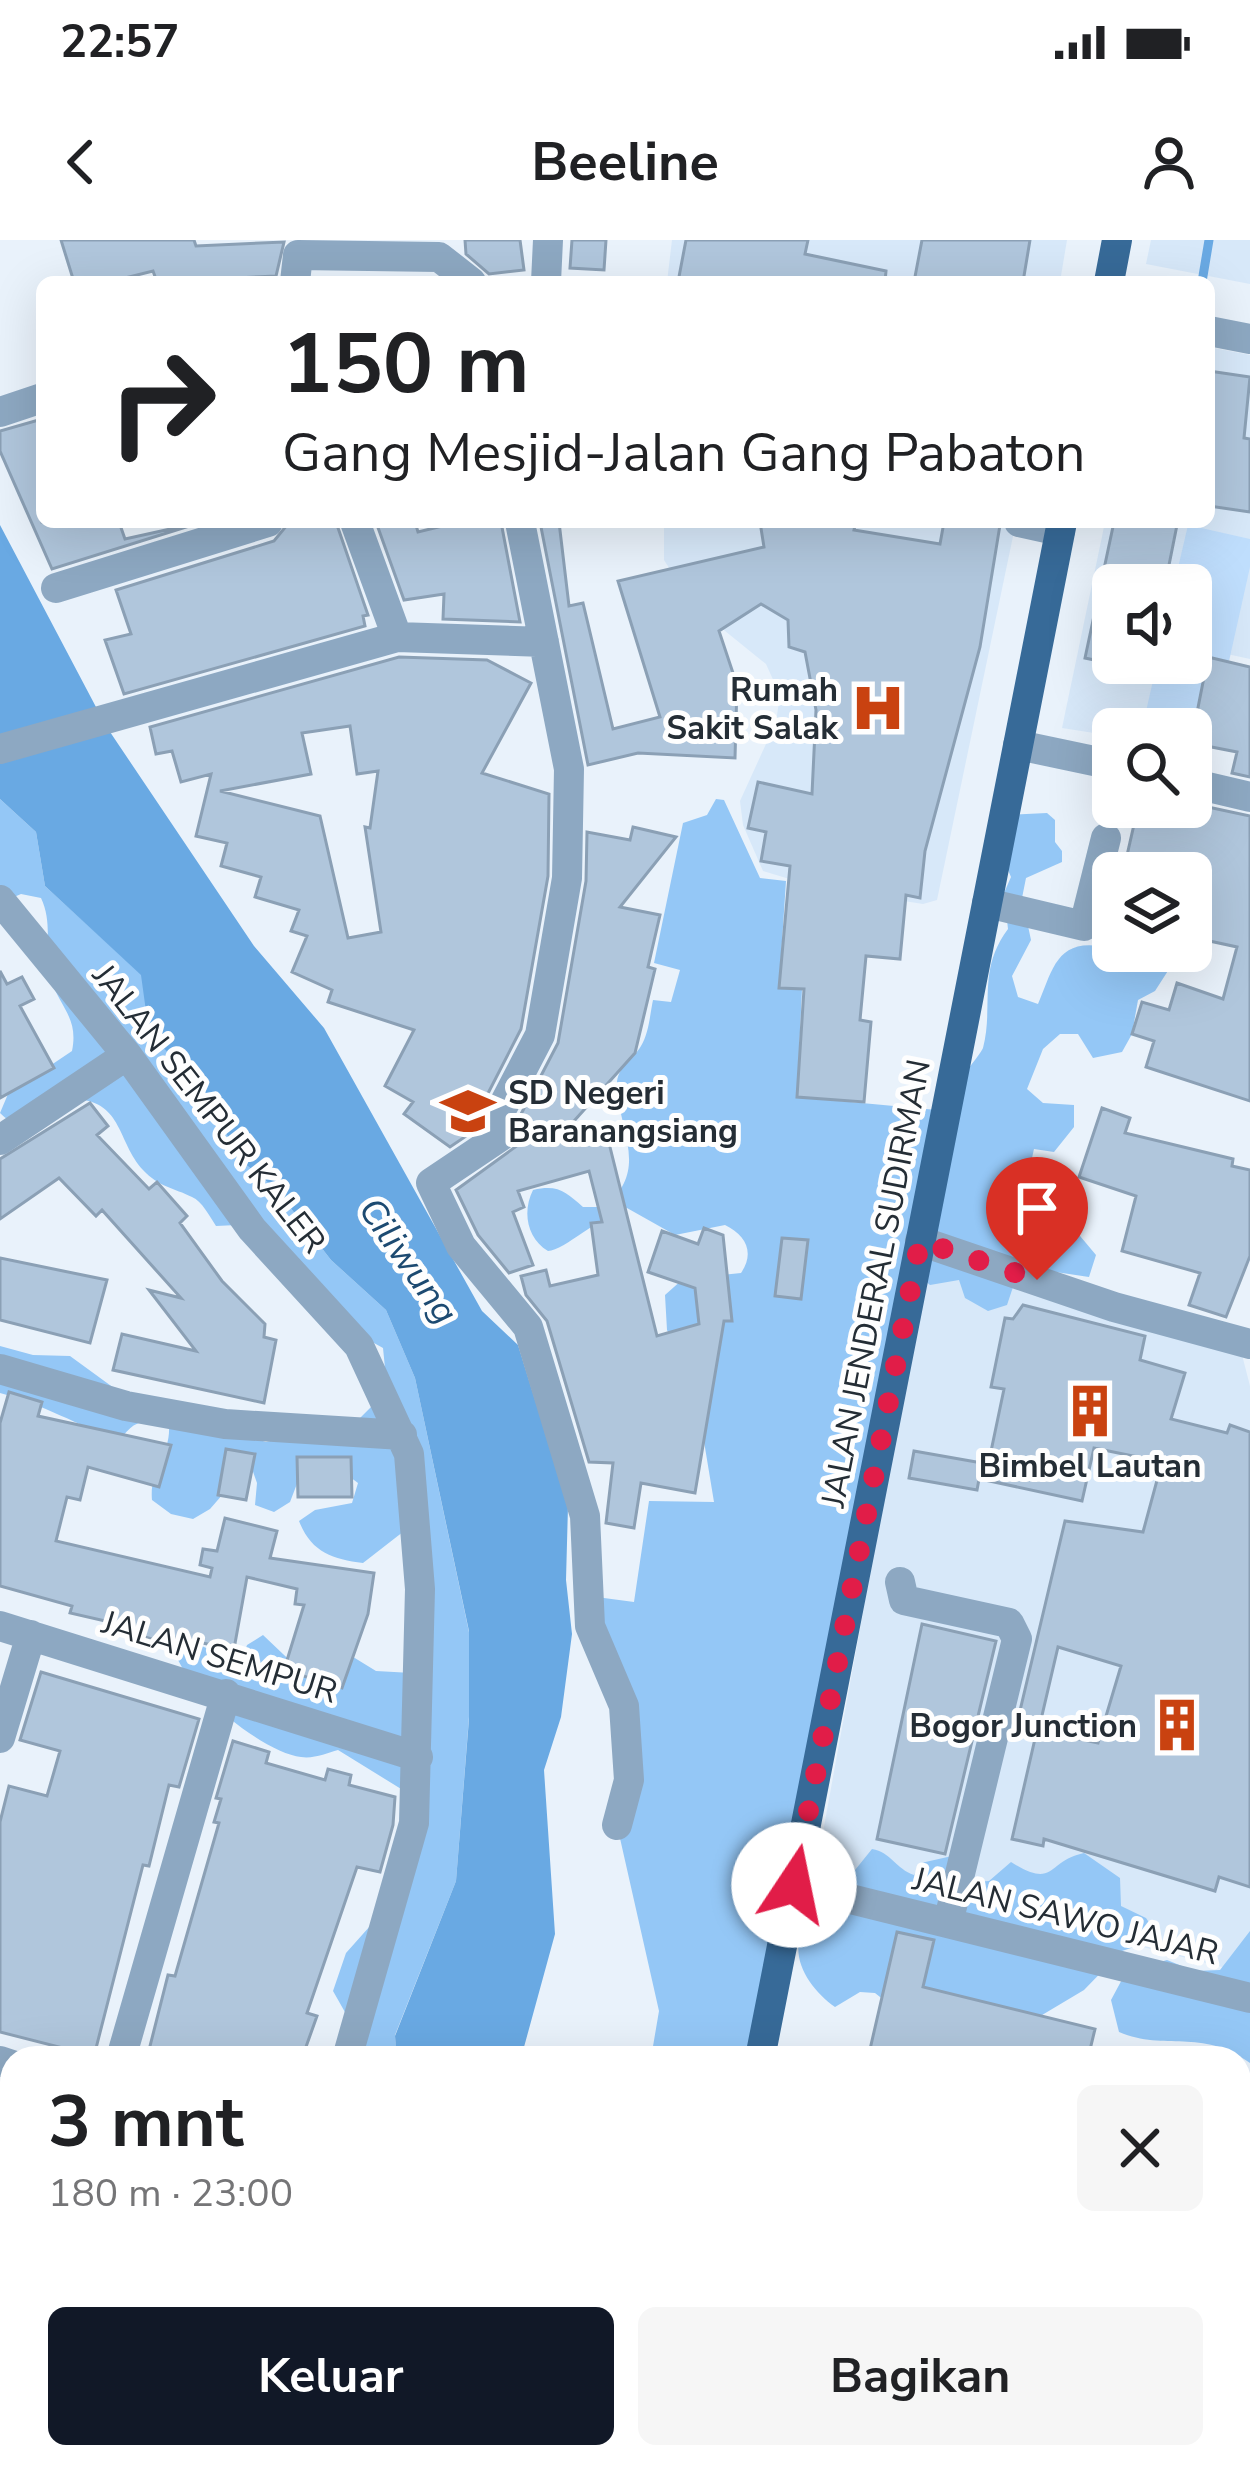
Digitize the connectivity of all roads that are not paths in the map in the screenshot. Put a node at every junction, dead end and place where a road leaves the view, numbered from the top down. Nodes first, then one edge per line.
1 (548, 240) edge
2 (1117, 240) edge
3 (438, 249) edge
4 (296, 276) edge
5 (465, 276) edge
6 (546, 276) edge
7 (1110, 276) edge
8 (1215, 332) edge
9 (1250, 339) edge
10 (36, 400) edge
11 (0, 412) edge
12 (249, 528) edge
13 (357, 528) edge
14 (521, 528) edge
15 (1061, 528) edge
16 (56, 588) dead end
17 (397, 637) junction
18 (544, 642) junction
19 (1018, 745) junction
20 (0, 749) edge
21 (1092, 761) edge
22 (1212, 788) edge
23 (1250, 797) edge
24 (1106, 838) dead end
25 (0, 900) edge
26 (987, 902) junction
27 (127, 1055) junction
28 (0, 1140) edge
29 (920, 1241) junction
30 (1248, 1337) edge
31 (0, 1369) edge
32 (402, 1435) junction
33 (900, 1582) dead end
34 (0, 1626) edge
35 (31, 1635) junction
36 (226, 1694) junction
37 (0, 1738) edge
38 (418, 1757) junction
39 (617, 1825) dead end
40 (794, 1885) junction
41 (948, 1923) junction
42 (1250, 1998) edge
43 (125, 2046) edge
44 (350, 2046) edge
45 (762, 2046) edge

1 - 6 street
2 - 7 main road
3 - 4 street
3 - 5 street
8 - 9 street
10 - 11 street
12 - 16 street
13 - 17 street
14 - 18 street
15 - 19 main road, JALAN JENDERAL SUDIRMAN
17 - 18 street
17 - 20 street
18 - 39 street
19 - 21 street
19 - 26 main road, JALAN JENDERAL SUDIRMAN
22 - 23 street
24 - 26 street
25 - 27 street, JALAN SEMPUR KALER
26 - 29 main road, JALAN JENDERAL SUDIRMAN
27 - 28 street
27 - 32 street, JALAN SEMPUR KALER
29 - 30 street
29 - 40 main road, JALAN JENDERAL SUDIRMAN
31 - 32 street
32 - 38 street, JALAN SEMPUR KALER
33 - 41 street
34 - 35 street, JALAN SEMPUR
35 - 36 street, JALAN SEMPUR
35 - 37 street
36 - 38 street, JALAN SEMPUR
36 - 43 street
38 - 44 street, JALAN SEMPUR KALER
40 - 41 street, JALAN SAWO JAJAR
40 - 45 main road, JALAN JENDERAL SUDIRMAN
41 - 42 street, JALAN SAWO JAJAR

